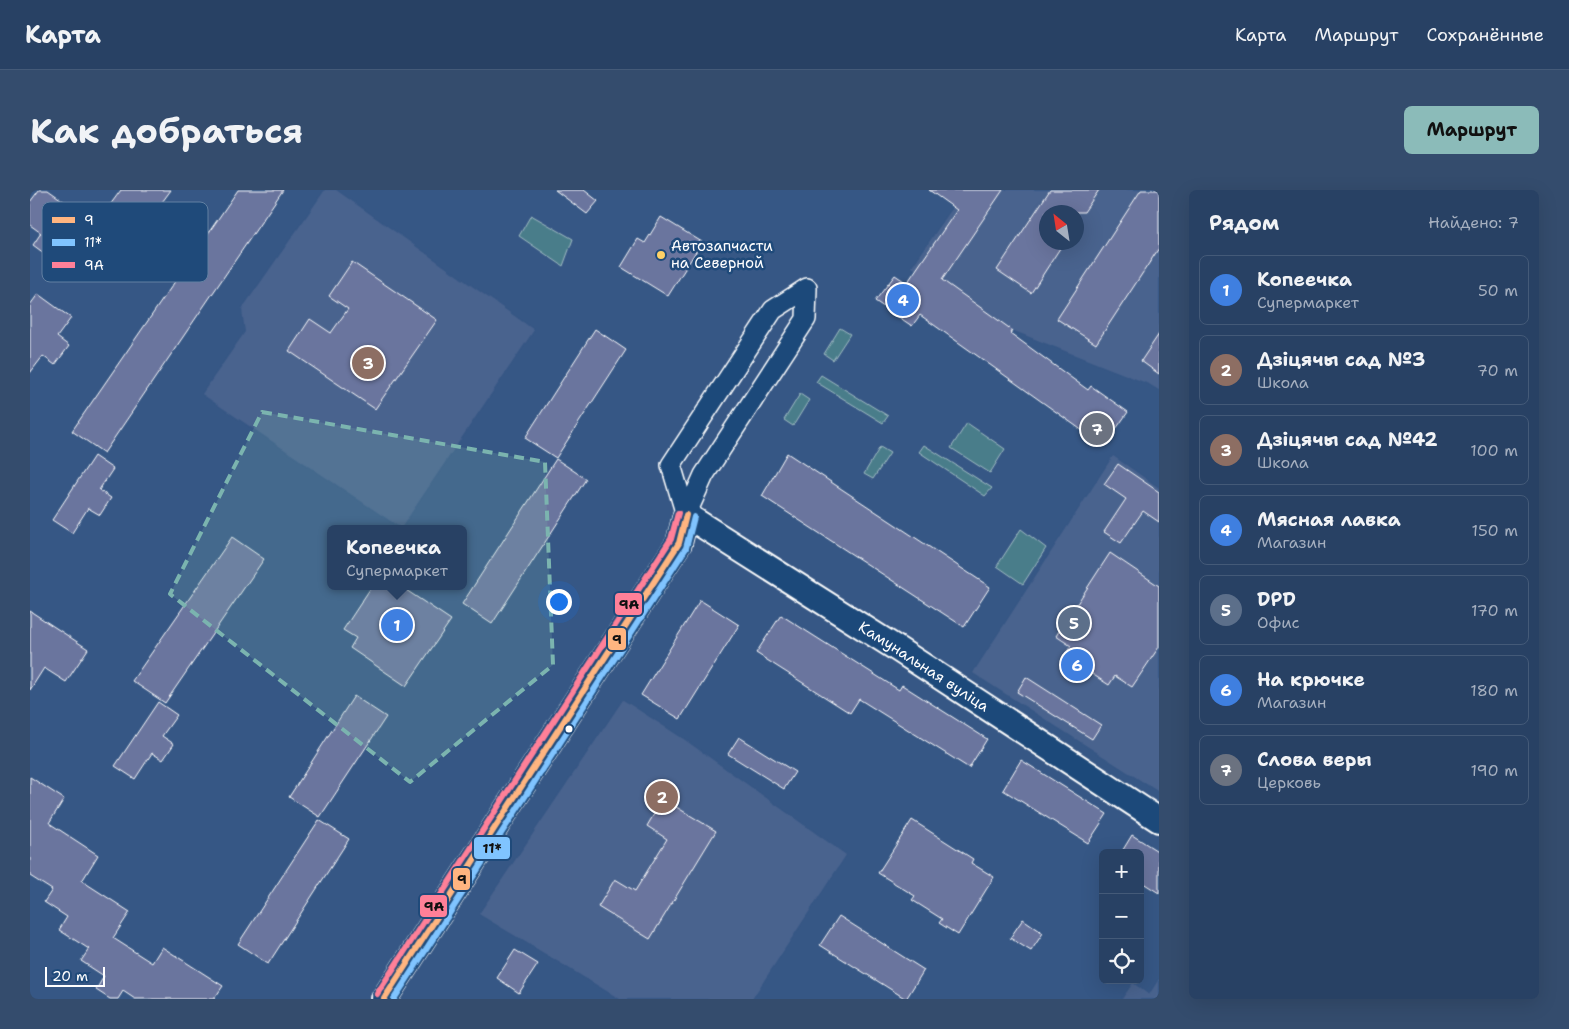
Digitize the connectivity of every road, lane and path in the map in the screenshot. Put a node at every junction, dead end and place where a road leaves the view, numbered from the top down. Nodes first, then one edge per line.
1 (686, 516) junction
2 (1159, 820) edge
3 (384, 999) edge

1 - 1 street
1 - 2 street, Камунальная вуліца
1 - 3 street

